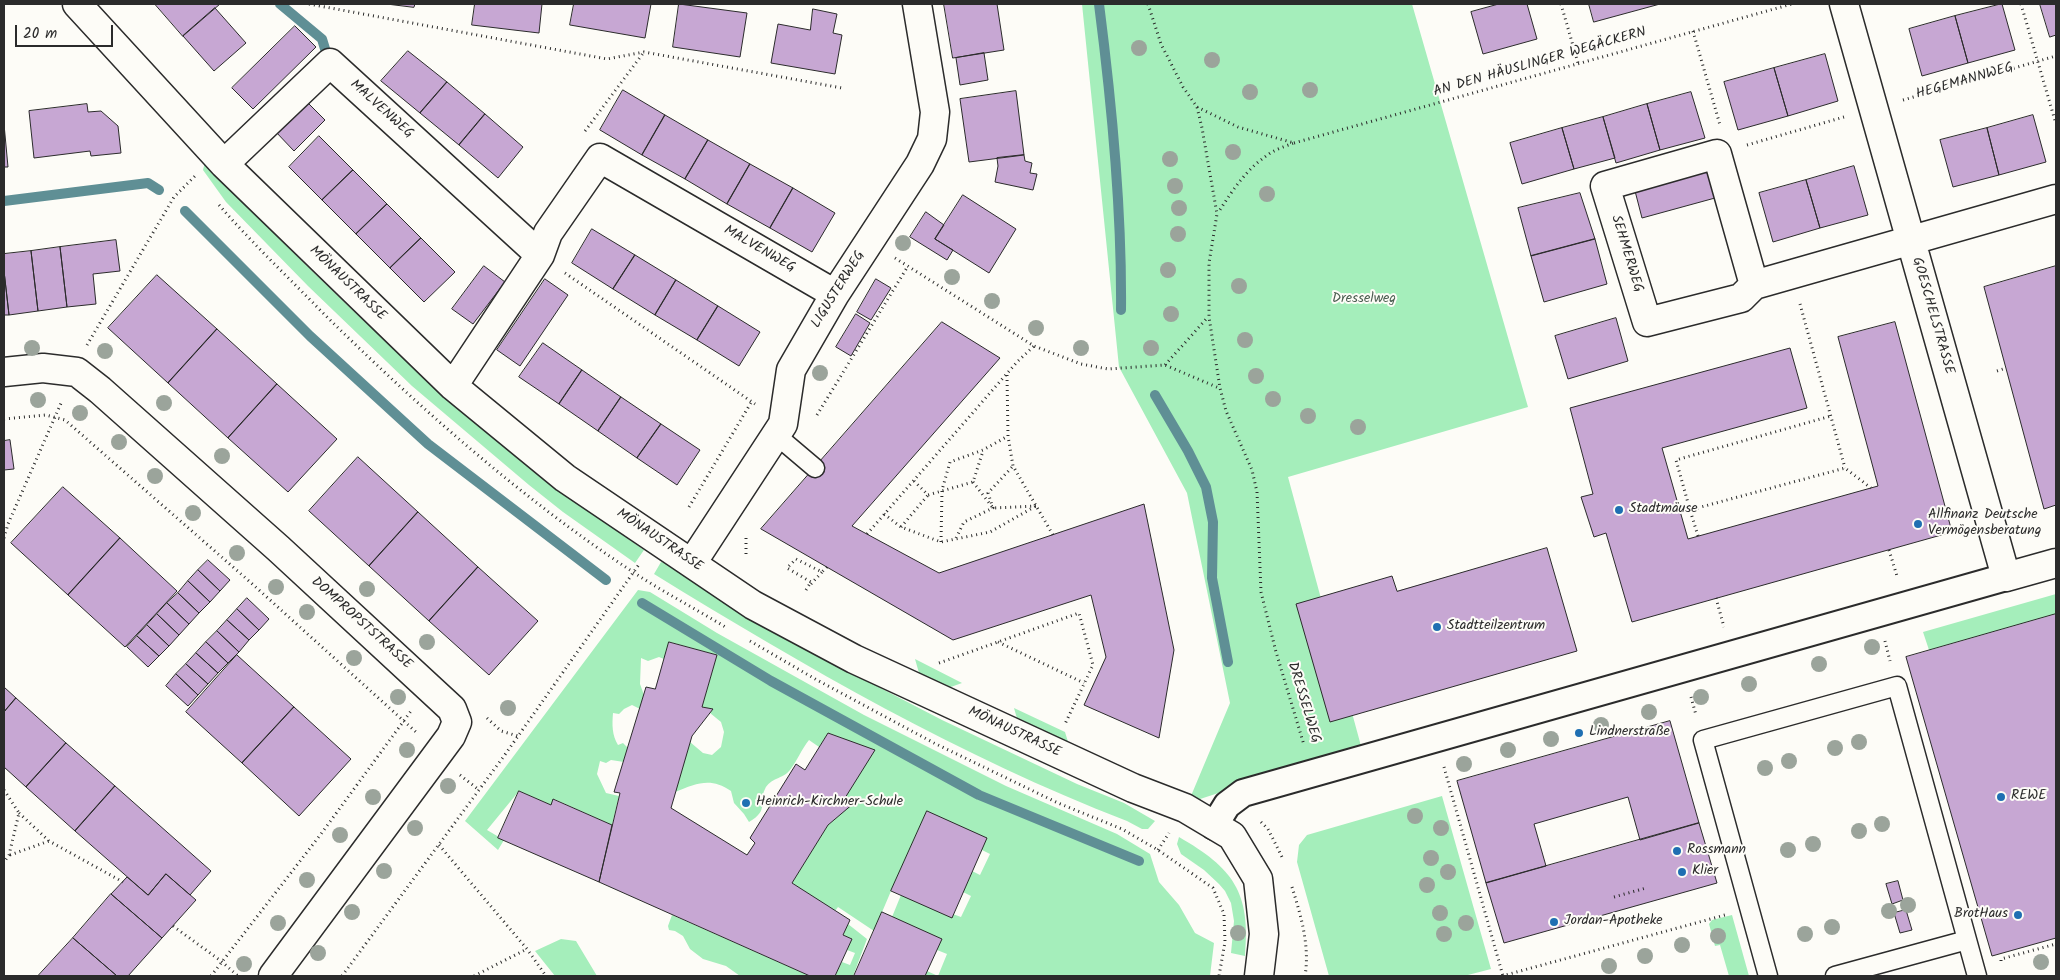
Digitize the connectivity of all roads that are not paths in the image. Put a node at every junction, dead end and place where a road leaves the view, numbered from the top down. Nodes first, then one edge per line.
1 (77, 4) edge
2 (917, 4) edge
3 (1844, 4) edge
4 (219, 158) junction
5 (2056, 199) edge
6 (1910, 241) junction
7 (540, 255) junction
8 (1754, 285) junction
9 (835, 294) junction
10 (4, 372) edge
11 (453, 386) junction
12 (784, 436) junction
13 (814, 468) dead end
14 (692, 563) junction
15 (2056, 563) edge
16 (2006, 577) junction
17 (1214, 826) junction
18 (1967, 940) junction
19 (273, 976) edge
20 (1259, 976) edge
21 (1768, 976) edge
22 (1835, 976) edge
23 (1977, 976) edge

1 - 4 street, MÖNAUSTRASSE
2 - 9 street, LIGUSTERWEG
3 - 6 street, GOESCHELSTRASSE
4 - 7 street, MALVENWEG
4 - 11 street, MÖNAUSTRASSE
5 - 6 street
6 - 8 street, SEHMERWEG
6 - 16 street, GOESCHELSTRASSE
7 - 9 street, MALVENWEG
7 - 11 street
8 - 8 street, SEHMERWEG
9 - 12 street, LIGUSTERWEG
10 - 19 street, DOMPROPSTSTRASSE
11 - 14 street, MÖNAUSTRASSE
12 - 13 lane
12 - 14 street, LIGUSTERWEG
14 - 17 street, MÖNAUSTRASSE
15 - 16 street
16 - 17 street
17 - 20 street, MÖNAUSTRASSE
18 - 21 lane
18 - 22 lane
18 - 23 lane

